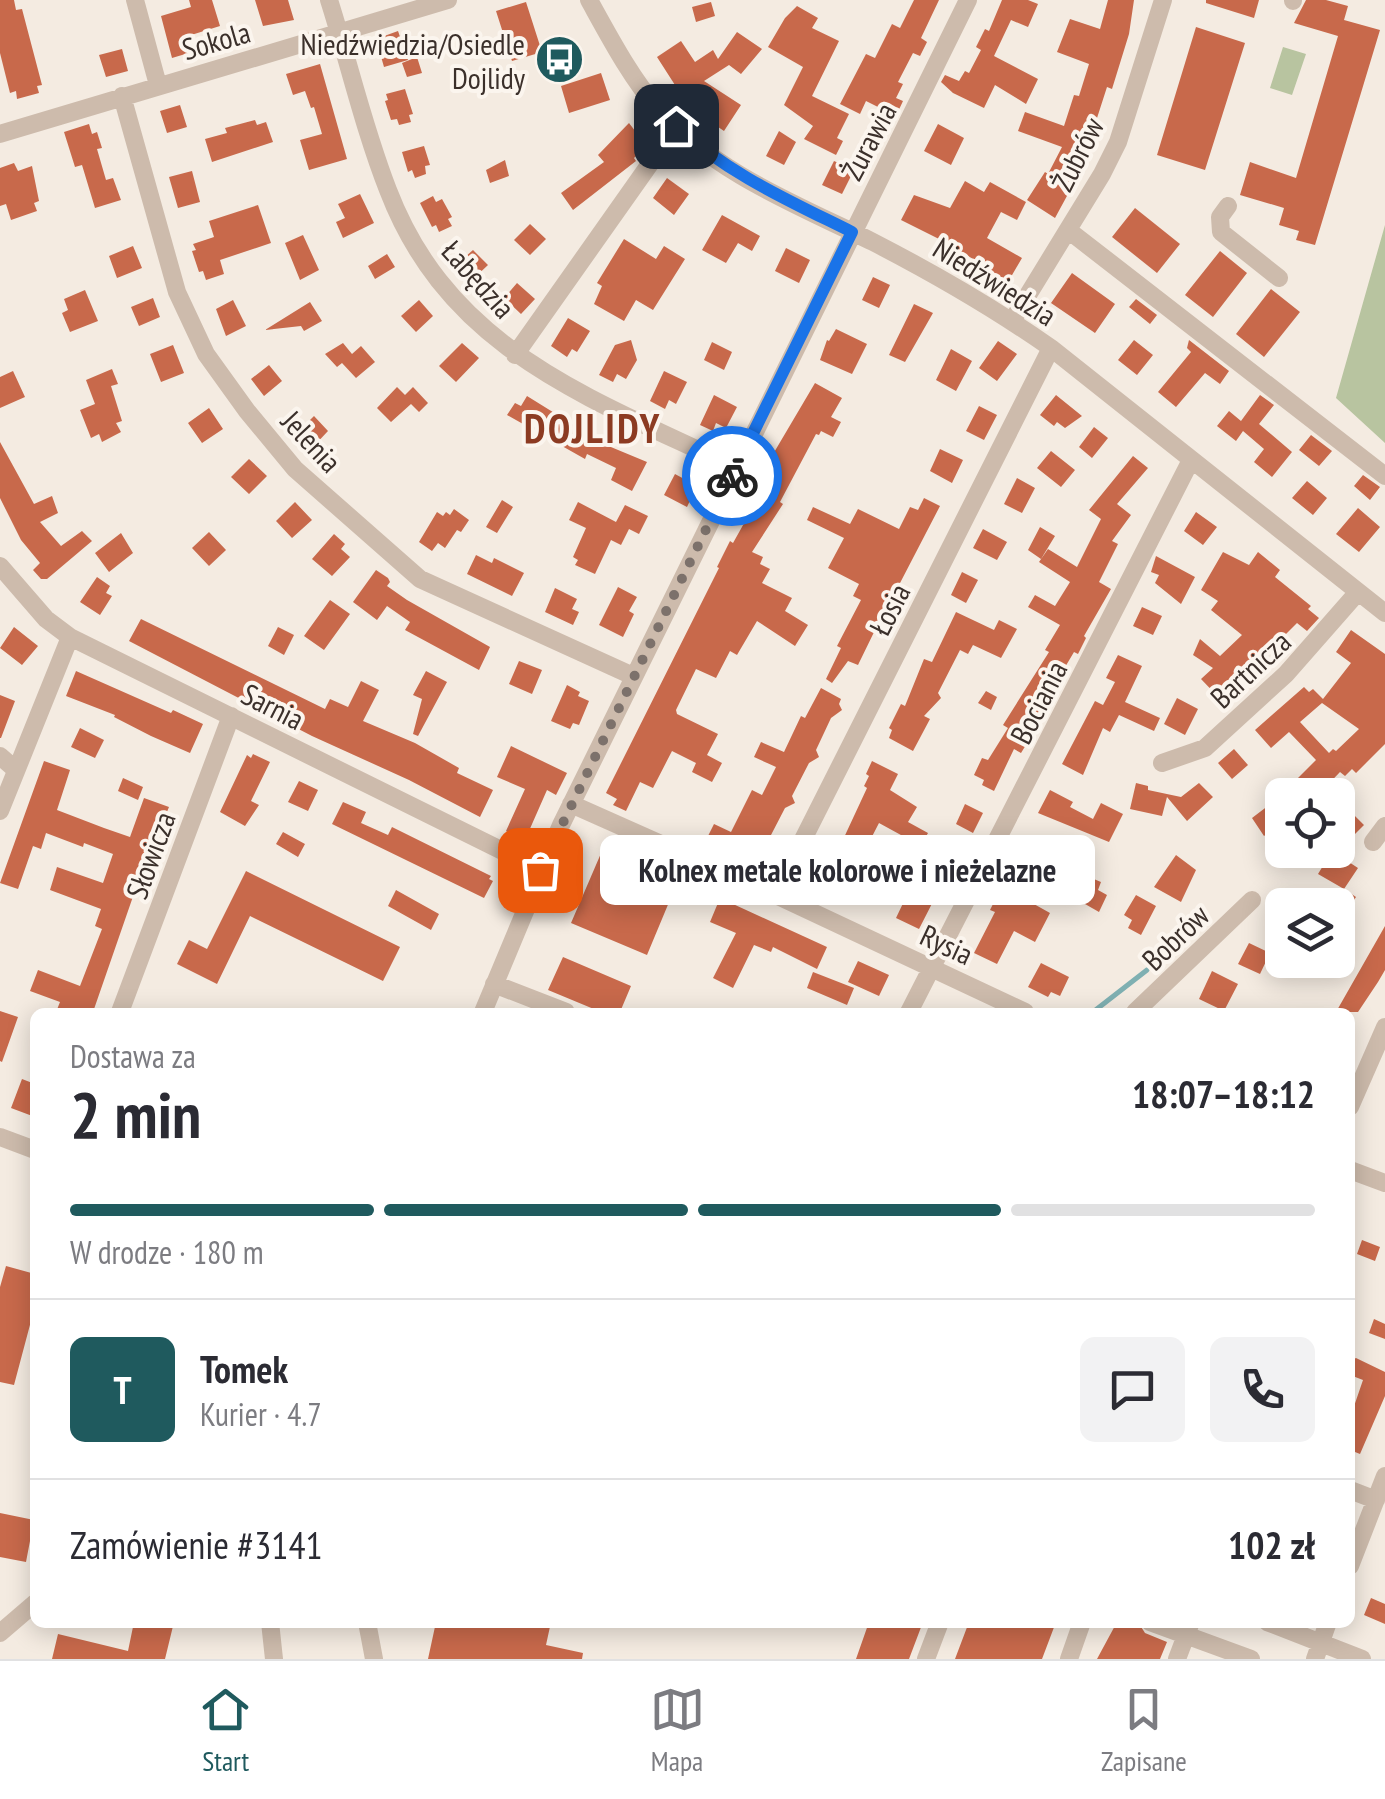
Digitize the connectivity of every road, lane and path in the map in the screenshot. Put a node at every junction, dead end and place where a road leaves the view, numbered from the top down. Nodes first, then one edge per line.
1 (135, 0) edge
2 (329, 0) edge
3 (448, 0) edge
4 (589, 0) edge
5 (968, 0) edge
6 (1164, 0) edge
7 (339, 33) junction
8 (158, 85) junction
9 (122, 96) junction
10 (676, 126) junction
11 (0, 134) edge
12 (1228, 206) dead end
13 (1068, 230) junction
14 (852, 232) junction
15 (1279, 278) dead end
16 (1012, 320) junction
17 (1051, 348) junction
18 (514, 355) junction
19 (1191, 460) junction
20 (736, 468) junction
21 (1385, 476) edge
22 (0, 566) edge
23 (1358, 592) junction
24 (1385, 613) edge
25 (70, 636) junction
26 (633, 676) junction
27 (231, 716) junction
28 (0, 756) edge
29 (1162, 763) dead end
30 (16, 770) junction
31 (571, 804) junction
32 (0, 811) edge
33 (1385, 826) edge
34 (1373, 842) dead end
35 (540, 870) junction
36 (775, 895) junction
37 (1252, 900) dead end
38 (934, 968) junction
39 (494, 984) junction
40 (122, 1008) edge
41 (485, 1008) edge
42 (556, 1008) edge
43 (910, 1008) edge
44 (1017, 1008) edge
45 (1140, 1008) edge
46 (1385, 1027) edge
47 (1355, 1096) edge
48 (0, 1137) edge
49 (30, 1148) edge
50 (1355, 1172) edge
51 (1385, 1183) edge
52 (1385, 1476) edge
53 (1355, 1492) edge
54 (1376, 1500) junction
55 (1355, 1553) edge
56 (30, 1608) edge
57 (271, 1628) edge
58 (368, 1628) edge
59 (938, 1628) edge
60 (1080, 1628) edge
61 (1277, 1628) edge
62 (1188, 1629) edge
63 (0, 1633) edge
64 (1317, 1651) edge
65 (274, 1659) edge
66 (374, 1659) edge
67 (926, 1659) edge
68 (1069, 1659) edge
69 (1177, 1659) edge
70 (1251, 1659) edge
71 (1362, 1659) edge

1 - 8 street
2 - 7 street, Łabędzia
3 - 7 street, Sokola
4 - 10 street, Niedźwiedzia
5 - 14 street, Żurawia
6 - 13 street, Żubrów
7 - 8 street, Sokola
7 - 18 street, Łabędzia
8 - 9 street, Sokola
9 - 11 street, Sokola
9 - 26 street, Jelenia
10 - 14 street, Niedźwiedzia
10 - 18 street
12 - 15 street
13 - 16 street, Żubrów
13 - 21 street
14 - 16 street, Niedźwiedzia
14 - 20 street, Żurawia
16 - 17 street, Niedźwiedzia
17 - 19 street, Niedźwiedzia
17 - 36 street, Łosia
18 - 20 street, Łabędzia
19 - 23 street, Niedźwiedzia
19 - 38 street, Bociania
20 - 26 street, Żurawia
22 - 25 street, Sarnia
23 - 24 street, Niedźwiedzia
23 - 29 street, Bartnicza
25 - 27 street, Sarnia
25 - 30 street
26 - 31 street, Żurawia
27 - 35 street, Sarnia
27 - 40 street, Słowicza
28 - 30 street
30 - 32 street
31 - 35 street, Żurawia
31 - 36 street, Rysia
33 - 34 street
35 - 39 street, Żurawia
36 - 38 street, Rysia
37 - 45 street, Bobrów
38 - 43 street, Bociania
38 - 44 street, Rysia
39 - 41 street, Żurawia
39 - 42 street
46 - 47 street
48 - 49 street
50 - 51 street
52 - 54 street
53 - 54 street
54 - 55 street
56 - 63 street
57 - 65 street
58 - 66 street
59 - 67 street
60 - 68 street
61 - 64 street
62 - 69 street
62 - 70 street
64 - 71 street

